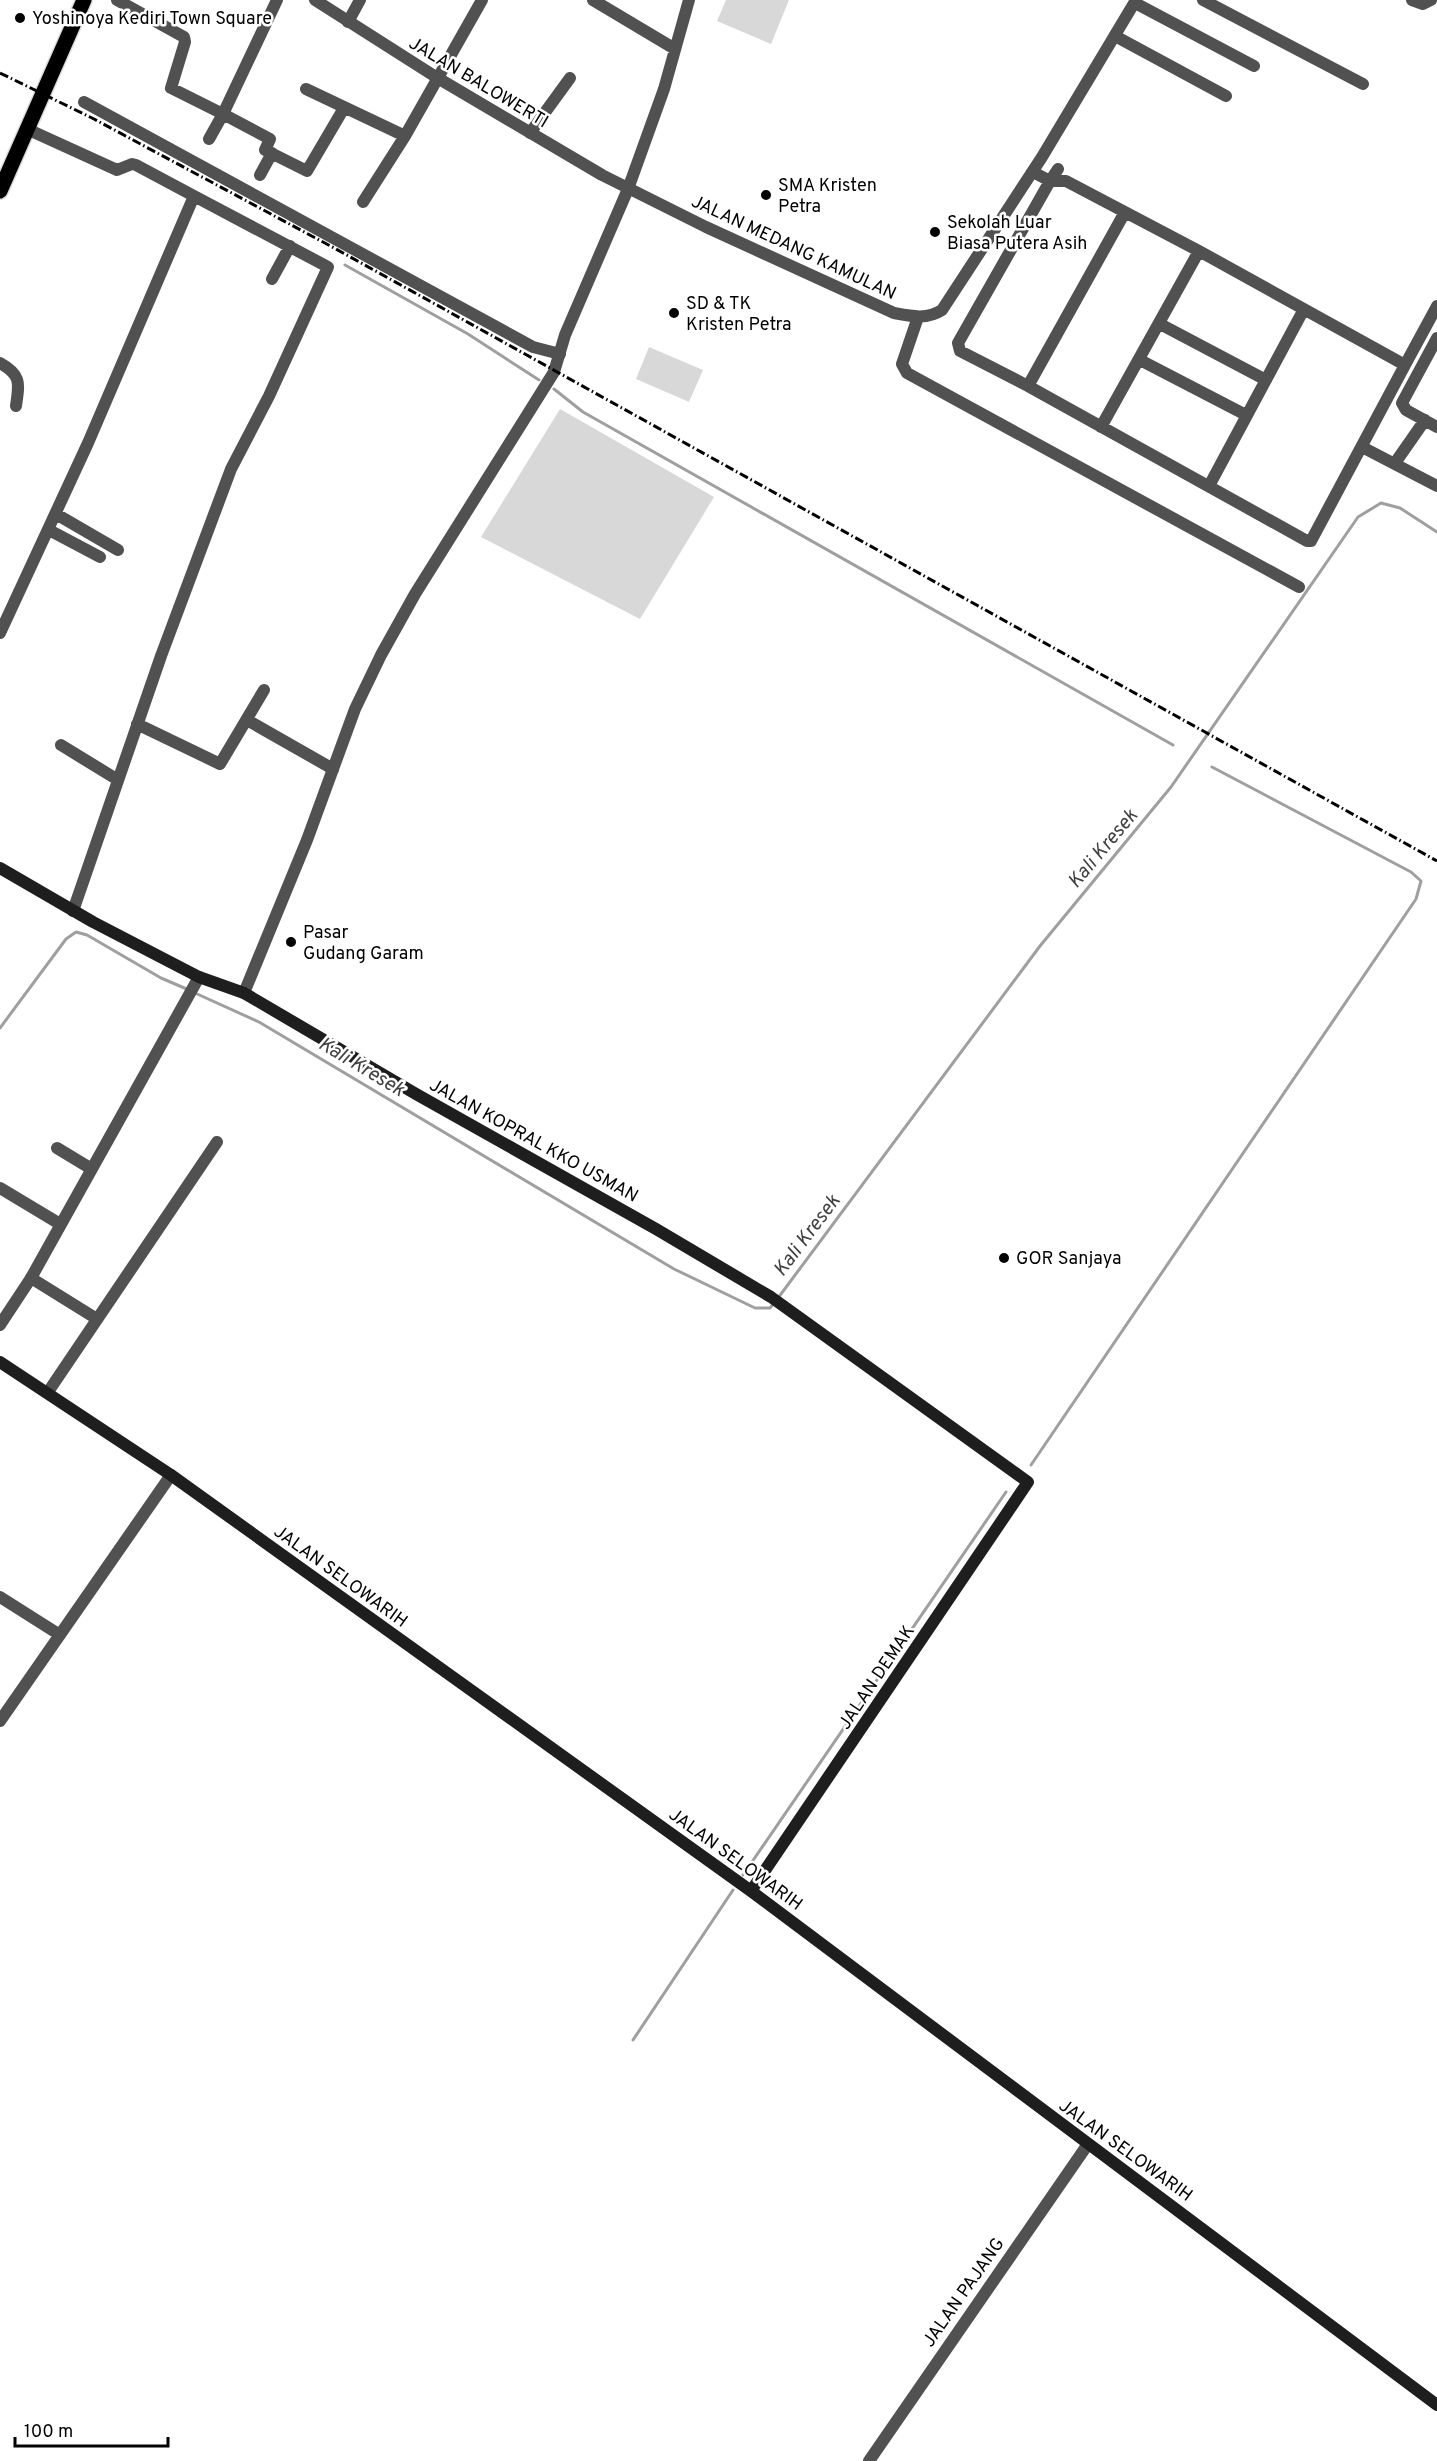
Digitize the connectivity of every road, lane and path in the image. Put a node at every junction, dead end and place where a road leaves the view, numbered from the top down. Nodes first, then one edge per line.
1 (84, 0) edge
2 (117, 0) edge
3 (277, 0) edge
4 (315, 0) edge
5 (360, 0) edge
6 (482, 0) edge
7 (593, 0) edge
8 (689, 0) edge
9 (1203, 0) edge
10 (1412, 0) edge
11 (1431, 0) edge
12 (1135, 1) edge
13 (348, 22) junction
14 (1115, 36) junction
15 (675, 49) junction
16 (1254, 66) dead end
17 (436, 77) junction
18 (570, 78) dead end
19 (1363, 84) dead end
20 (306, 89) dead end
21 (1226, 96) dead end
22 (84, 102) dead end
23 (344, 108) junction
24 (223, 114) junction
25 (27, 129) junction
26 (530, 133) junction
27 (405, 136) junction
28 (209, 139) dead end
29 (272, 153) junction
30 (1042, 157) junction
31 (1058, 169) junction
32 (1033, 172) junction
33 (260, 175) dead end
34 (1050, 181) junction
35 (1066, 181) junction
36 (628, 189) junction
37 (0, 191) edge
38 (194, 196) junction
39 (363, 202) dead end
40 (1125, 212) junction
41 (290, 246) junction
42 (1199, 251) junction
43 (272, 279) dead end
44 (1437, 306) edge
45 (1304, 309) junction
46 (918, 317) junction
47 (1160, 324) junction
48 (1437, 338) edge
49 (560, 354) junction
50 (1140, 360) junction
51 (0, 363) edge
52 (1405, 365) junction
53 (1266, 380) junction
54 (1028, 386) junction
55 (16, 406) dead end
56 (1246, 416) junction
57 (1425, 420) junction
58 (1101, 427) junction
59 (1437, 427) edge
60 (1362, 447) junction
61 (1395, 464) junction
62 (1209, 486) junction
63 (1437, 486) edge
64 (56, 514) junction
65 (49, 530) junction
66 (118, 550) dead end
67 (100, 557) dead end
68 (1299, 587) dead end
69 (0, 633) edge
70 (264, 690) dead end
71 (247, 720) junction
72 (137, 724) junction
73 (61, 745) dead end
74 (333, 769) junction
75 (118, 780) junction
76 (0, 868) edge
77 (73, 911) junction
78 (195, 985) junction
79 (244, 993) junction
80 (217, 1142) dead end
81 (57, 1148) dead end
82 (90, 1168) junction
83 (0, 1188) edge
84 (60, 1224) junction
85 (31, 1278) junction
86 (97, 1319) junction
87 (0, 1325) edge
88 (0, 1362) edge
89 (48, 1392) junction
90 (171, 1475) junction
91 (1028, 1482) joint
92 (0, 1597) edge
93 (60, 1635) junction
94 (0, 1721) edge
95 (751, 1891) junction
96 (1088, 2144) junction
97 (1437, 2405) edge
98 (869, 2461) edge

1 - 25 main road
2 - 24 street
3 - 24 street
4 - 13 street, JALAN BALOWERTI
5 - 13 street
6 - 17 street
7 - 15 street
8 - 15 street
9 - 19 street
10 - 11 street
12 - 14 street
12 - 16 street
13 - 17 street, JALAN BALOWERTI
14 - 21 street
14 - 30 street
15 - 36 street
17 - 26 street, JALAN BALOWERTI
17 - 27 street
18 - 26 street
20 - 23 street
22 - 49 street
23 - 27 street
23 - 29 street
24 - 28 street
24 - 29 street
25 - 37 main road
25 - 38 street
26 - 36 street, JALAN BALOWERTI
27 - 39 street
29 - 33 street
30 - 31 street
30 - 32 street
31 - 34 street
31 - 35 street
32 - 34 street
32 - 46 street
34 - 35 street
34 - 54 street
35 - 40 street
36 - 46 street, JALAN MEDANG KAMULAN
36 - 49 street
38 - 41 street
38 - 64 street
40 - 42 street
40 - 54 street
41 - 43 street
41 - 72 street
42 - 45 street
42 - 47 street
44 - 52 street
45 - 52 street
45 - 53 street
46 - 68 street
47 - 50 street
47 - 53 street
48 - 57 street
49 - 74 street
50 - 56 street
50 - 58 street
51 - 55 street
52 - 60 street
53 - 56 street
54 - 58 street
56 - 62 street
57 - 59 street
57 - 61 street
58 - 62 street
60 - 61 street
60 - 62 street
61 - 63 street
64 - 65 street
64 - 66 street
65 - 67 street
65 - 69 street
70 - 71 street
71 - 72 street
71 - 74 street
72 - 75 street
73 - 75 street
74 - 79 street
75 - 77 street
76 - 77 main road, JALAN KOPRAL KKO USMAN
77 - 78 main road, JALAN KOPRAL KKO USMAN
78 - 79 main road, JALAN KOPRAL KKO USMAN
78 - 82 street
79 - 91 main road, JALAN KOPRAL KKO USMAN
80 - 86 street
81 - 82 street
82 - 84 street
83 - 84 street
84 - 85 street
85 - 86 street
85 - 87 street
86 - 89 street
88 - 89 main road, JALAN SELOWARIH
89 - 90 main road, JALAN SELOWARIH
90 - 93 street
90 - 95 main road, JALAN SELOWARIH
91 - 95 main road, JALAN DEMAK
92 - 93 street
93 - 94 street
95 - 96 main road, JALAN SELOWARIH
96 - 97 main road, JALAN SELOWARIH
96 - 98 street, JALAN PAJANG

